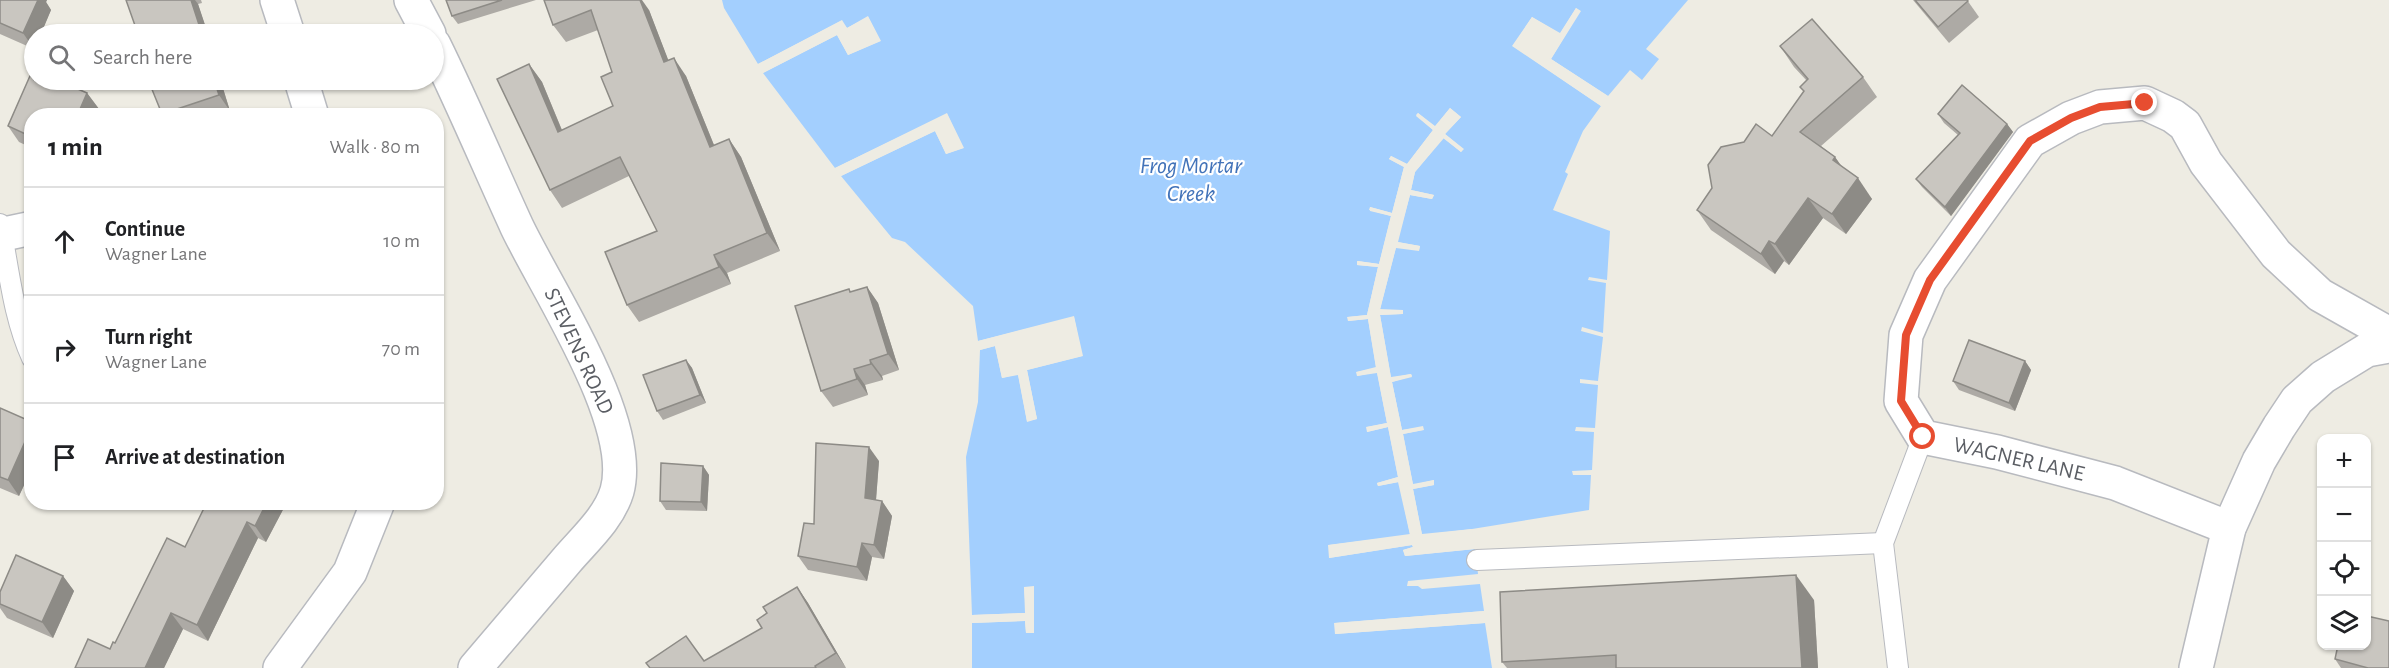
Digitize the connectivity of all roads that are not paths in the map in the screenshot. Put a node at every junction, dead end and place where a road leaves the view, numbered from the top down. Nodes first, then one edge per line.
1 (277, 0) edge
2 (411, 0) edge
3 (285, 24) edge
4 (424, 24) edge
5 (444, 67) edge
6 (304, 90) edge
7 (310, 108) edge
8 (8, 231) edge
9 (2389, 334) edge
10 (24, 337) edge
11 (2389, 346) edge
12 (1923, 437) junction
13 (375, 510) edge
14 (2229, 528) junction
15 (1883, 543) junction
16 (1477, 560) dead end
17 (280, 668) edge
18 (475, 668) edge
19 (1898, 668) edge
20 (2196, 668) edge

1 - 3 street
2 - 4 street
5 - 18 street, STEVENS ROAD
6 - 7 street
8 - 10 lane
9 - 12 street, WAGNER LANE
11 - 14 street
12 - 14 street, WAGNER LANE
12 - 15 lane
13 - 17 street
14 - 20 street
15 - 16 lane
15 - 19 lane

